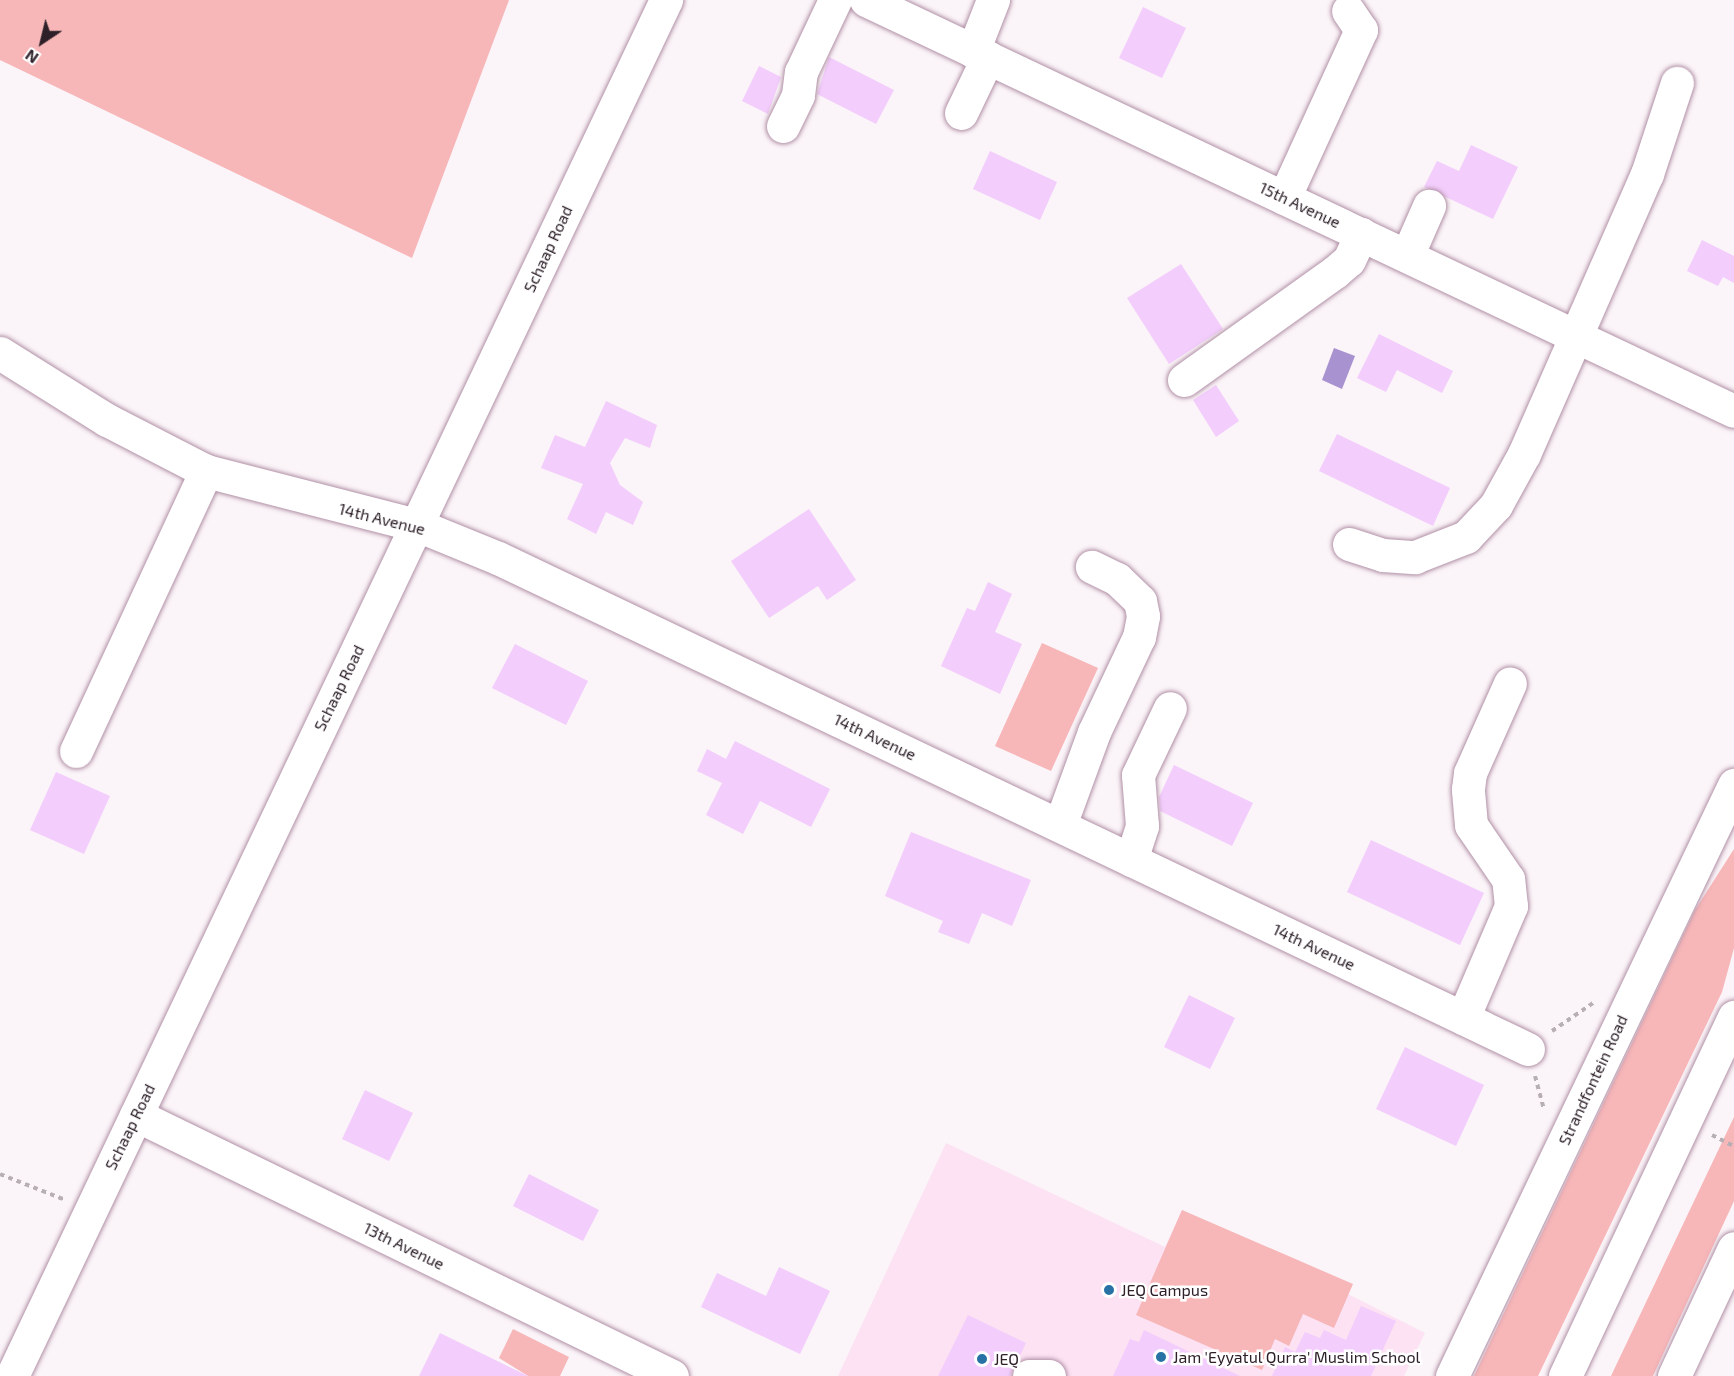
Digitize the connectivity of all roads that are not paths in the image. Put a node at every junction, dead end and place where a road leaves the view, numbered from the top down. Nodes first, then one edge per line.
1 (666, 0) edge
2 (835, 0) edge
3 (866, 0) edge
4 (993, 0) edge
5 (914, 10) edge
6 (1348, 11) dead end
7 (980, 54) junction
8 (1677, 83) dead end
9 (961, 113) dead end
10 (783, 126) dead end
11 (1284, 198) junction
12 (1429, 206) dead end
13 (1361, 234) junction
14 (1407, 256) junction
15 (1573, 335) junction
16 (0, 353) edge
17 (1184, 380) dead end
18 (1734, 411) edge
19 (206, 471) junction
20 (417, 525) junction
21 (1349, 544) dead end
22 (1092, 567) dead end
23 (1510, 682) dead end
24 (1170, 708) dead end
25 (76, 751) dead end
26 (1734, 785) edge
27 (1060, 825) junction
28 (1131, 860) junction
29 (1734, 1017) edge
30 (1463, 1018) junction
31 (1528, 1049) road end
32 (136, 1115) junction
33 (1734, 1248) edge
34 (12, 1376) edge
35 (672, 1376) edge
36 (1029, 1376) edge
37 (1049, 1376) edge
38 (1452, 1376) edge
39 (1565, 1376) edge
40 (1674, 1376) edge

1 - 20 street, Schaap Road
2 - 10 street
3 - 5 street, 15th Avenue
4 - 7 street
5 - 7 street, 15th Avenue
6 - 11 street
7 - 9 street
7 - 11 street, 15th Avenue
8 - 15 street
11 - 13 street, 15th Avenue
12 - 14 street
13 - 14 street, 15th Avenue
13 - 17 street
14 - 15 street, 15th Avenue
15 - 18 street, 15th Avenue
15 - 21 street
16 - 19 street, 14th Avenue
19 - 20 street, 14th Avenue
19 - 25 street
20 - 27 street, 14th Avenue
20 - 32 street, Schaap Road
22 - 27 street
23 - 30 street
24 - 28 street
26 - 38 street, Strandfontein Road
27 - 28 street, 14th Avenue
28 - 30 street, 14th Avenue
29 - 39 street
30 - 31 street, 14th Avenue
32 - 34 street, Schaap Road
32 - 35 street, 13th Avenue
33 - 40 street
36 - 37 street

